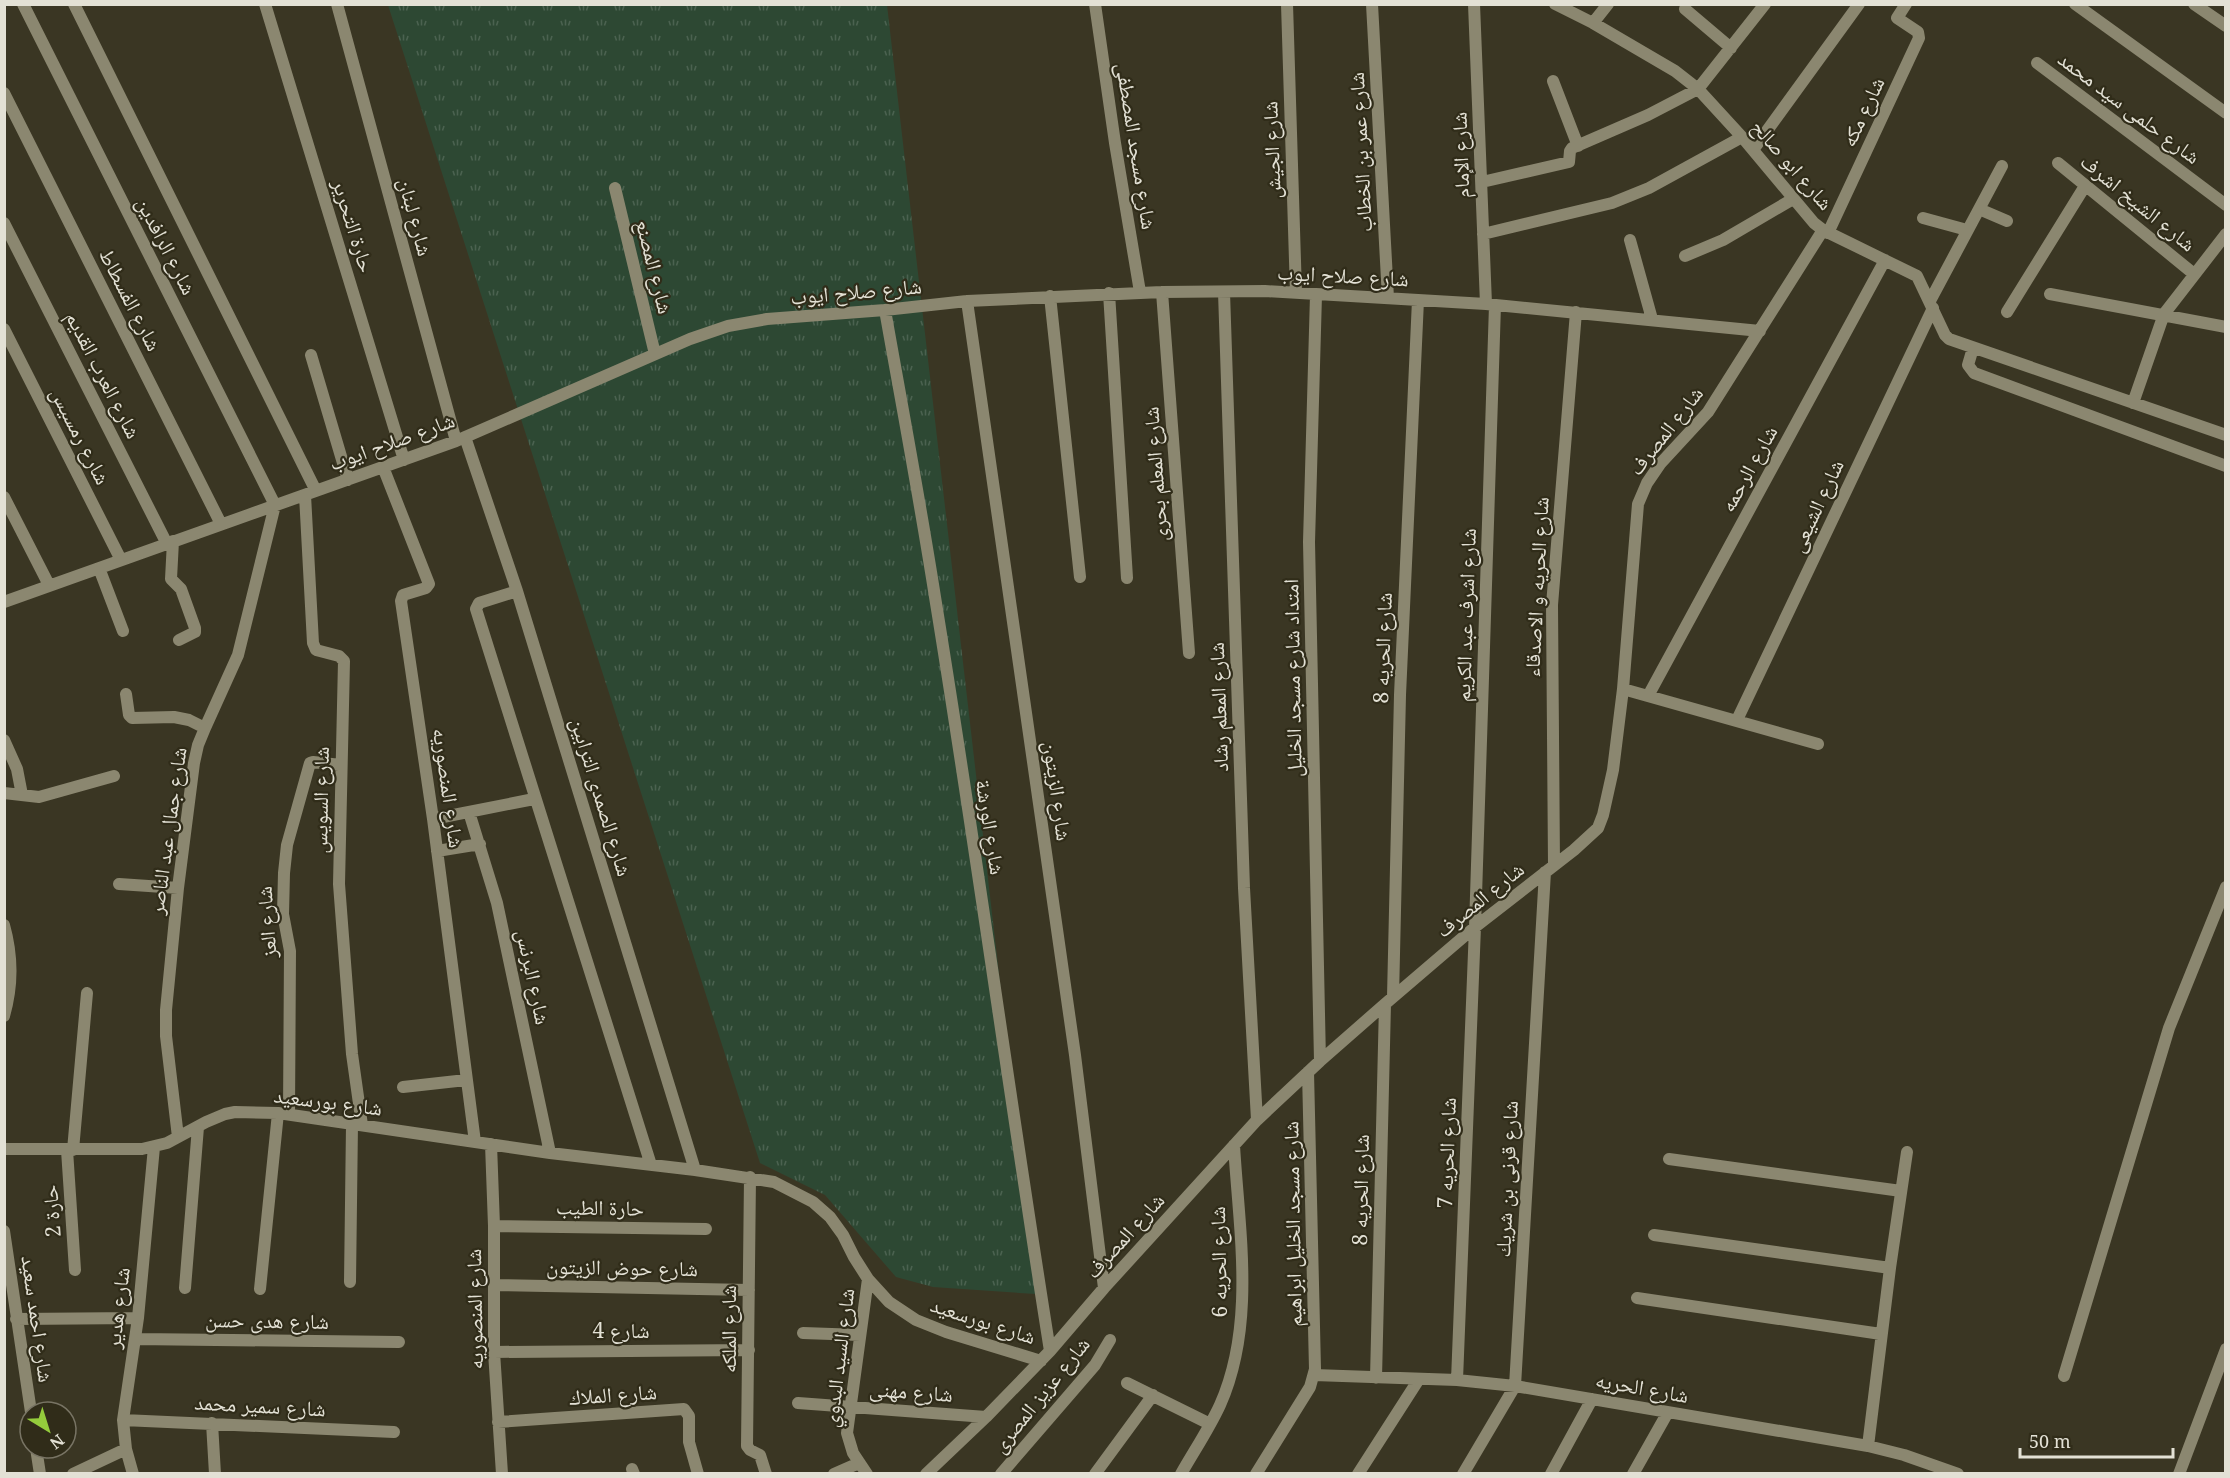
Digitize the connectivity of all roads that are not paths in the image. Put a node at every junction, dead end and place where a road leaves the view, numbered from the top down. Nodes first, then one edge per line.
1 (23, 4) edge
2 (74, 4) edge
3 (265, 4) edge
4 (337, 4) edge
5 (1095, 4) edge
6 (1287, 4) edge
7 (1372, 4) edge
8 (1474, 4) edge
9 (1555, 4) edge
10 (1608, 4) edge
11 (1765, 4) edge
12 (1859, 4) edge
13 (1906, 4) edge
14 (2075, 4) edge
15 (2194, 4) edge
16 (1685, 9) dead end
17 (1593, 23) junction
18 (2226, 26) edge
19 (1731, 48) junction
20 (2037, 63) dead end
21 (1553, 81) dead end
22 (1698, 89) junction
23 (4, 93) edge
24 (2226, 113) edge
25 (1742, 137) junction
26 (1578, 146) junction
27 (1753, 150) junction
28 (2058, 163) dead end
29 (2002, 166) dead end
30 (1482, 182) junction
31 (2085, 186) junction
32 (615, 188) dead end
33 (1793, 200) junction
34 (2226, 206) edge
35 (1978, 209) junction
36 (1923, 218) dead end
37 (2007, 222) dead end
38 (4, 223) edge
39 (1967, 230) junction
40 (1826, 231) junction
41 (1484, 234) junction
42 (2226, 234) edge
43 (1630, 240) dead end
44 (1685, 256) dead end
45 (1885, 260) junction
46 (2194, 274) junction
47 (1140, 292) junction
48 (1162, 292) junction
49 (1224, 292) junction
50 (1109, 293) junction
51 (1296, 293) junction
52 (2050, 294) dead end
53 (1316, 295) junction
54 (1050, 296) junction
55 (1388, 298) junction
56 (1418, 300) junction
57 (967, 301) junction
58 (1491, 304) junction
59 (1931, 305) junction
60 (885, 310) junction
61 (1576, 312) junction
62 (2007, 312) dead end
63 (2164, 314) junction
64 (1652, 319) junction
65 (2226, 327) edge
66 (4, 330) edge
67 (1760, 331) junction
68 (1973, 348) junction
69 (655, 354) junction
70 (311, 355) dead end
71 (2133, 403) junction
72 (2226, 435) edge
73 (461, 439) junction
74 (404, 460) junction
75 (2226, 466) edge
76 (383, 467) junction
77 (348, 480) junction
78 (310, 493) junction
79 (4, 497) edge
80 (274, 506) junction
81 (221, 525) junction
82 (170, 543) junction
83 (121, 560) junction
84 (99, 568) junction
85 (1080, 576) dead end
86 (1127, 578) dead end
87 (49, 585) junction
88 (517, 591) junction
89 (4, 602) edge
90 (123, 631) dead end
91 (179, 640) dead end
92 (1189, 653) dead end
93 (1623, 689) junction
94 (126, 694) dead end
95 (1648, 696) junction
96 (1737, 720) junction
97 (205, 728) junction
98 (4, 740) edge
99 (1818, 744) dead end
100 (341, 765) junction
101 (114, 776) dead end
102 (4, 794) edge
103 (22, 795) junction
104 (534, 799) junction
105 (469, 812) junction
106 (433, 819) junction
107 (480, 844) junction
108 (437, 851) junction
109 (1550, 869) junction
110 (119, 884) dead end
111 (2226, 887) edge
112 (178, 888) junction
113 (4, 925) edge
114 (1475, 927) junction
115 (87, 993) dead end
116 (1389, 1000) junction
117 (4, 1017) edge
118 (1320, 1060) junction
119 (1308, 1072) junction
120 (466, 1080) junction
121 (403, 1087) dead end
122 (283, 1114) junction
123 (1257, 1120) junction
124 (357, 1124) junction
125 (198, 1127) junction
126 (178, 1137) junction
127 (475, 1142) junction
128 (491, 1144) junction
129 (1234, 1145) junction
130 (154, 1147) junction
131 (4, 1149) edge
132 (70, 1150) junction
133 (1907, 1152) dead end
134 (550, 1153) junction
135 (1669, 1159) dead end
136 (651, 1165) junction
137 (695, 1170) junction
138 (750, 1177) junction
139 (1901, 1191) junction
140 (494, 1226) junction
141 (706, 1229) dead end
142 (4, 1231) edge
143 (1654, 1234) dead end
144 (1890, 1268) junction
145 (75, 1270) dead end
146 (868, 1279) junction
147 (350, 1282) dead end
148 (494, 1286) junction
149 (185, 1288) dead end
150 (1104, 1288) junction
151 (260, 1289) dead end
152 (749, 1290) junction
153 (1637, 1298) dead end
154 (138, 1318) junction
155 (16, 1319) junction
156 (803, 1333) dead end
157 (1881, 1334) junction
158 (860, 1335) junction
159 (135, 1339) junction
160 (1110, 1340) dead end
161 (399, 1342) dead end
162 (2226, 1349) edge
163 (749, 1350) junction
164 (1050, 1351) junction
165 (494, 1352) junction
166 (1041, 1361) junction
167 (1314, 1375) junction
168 (2064, 1376) dead end
169 (1376, 1378) junction
170 (1419, 1379) junction
171 (1457, 1380) junction
172 (1127, 1383) dead end
173 (1515, 1386) junction
174 (1152, 1395) junction
175 (1592, 1399) junction
176 (29, 1400) edge
177 (798, 1403) dead end
178 (850, 1407) junction
179 (1668, 1412) junction
180 (986, 1417) junction
181 (123, 1420) junction
182 (498, 1422) junction
183 (212, 1423) junction
184 (1210, 1424) junction
185 (394, 1432) dead end
186 (1868, 1446) junction
187 (126, 1449) junction
188 (859, 1463) junction
189 (73, 1473) edge
190 (133, 1473) edge
191 (216, 1473) edge
192 (502, 1473) edge
193 (698, 1473) edge
194 (766, 1473) edge
195 (834, 1473) edge
196 (867, 1473) edge
197 (926, 1473) edge
198 (1001, 1473) edge
199 (1095, 1473) edge
200 (1181, 1473) edge
201 (1256, 1473) edge
202 (1358, 1473) edge
203 (1463, 1473) edge
204 (1551, 1473) edge
205 (1633, 1473) edge
206 (1958, 1473) edge
207 (2179, 1473) edge

1 - 80 street, شارع الرافدين
2 - 78 street
3 - 74 street, حارة التحرير
4 - 73 street, شارع لبنان
5 - 47 street, شارع مسجد المصطفى
6 - 51 street, شارع الجيش
7 - 55 street, شارع عمر بن الخطاب
8 - 30 street, شارع الإمام
9 - 17 street, شارع ابو صالح
10 - 17 street
11 - 19 street
12 - 27 street
13 - 40 street, شارع مكه
14 - 24 street
15 - 18 street
16 - 19 street
17 - 22 street, شارع ابو صالح
19 - 22 street
20 - 34 street, شارع حلمى سيد محمد
21 - 26 street
22 - 25 street, شارع ابو صالح
22 - 26 street
23 - 81 street, شارع الفسطاط
25 - 27 street, شارع ابو صالح
25 - 41 street
26 - 30 street
27 - 33 street, شارع ابو صالح
28 - 31 street, شارع الشيخ اشرف
29 - 35 street, شارع الشيعى
30 - 41 street, شارع الإمام
31 - 46 street, شارع الشيخ اشرف
31 - 62 street
32 - 69 street, شارع المصنع
33 - 40 street, شارع ابو صالح
33 - 44 street
35 - 37 street
35 - 39 street, شارع الشيعى
36 - 39 street
38 - 82 street, شارع العرب القديم
39 - 59 street, شارع الشيعى
40 - 45 street, شارع ابو صالح
40 - 67 street, شارع المصرف
41 - 58 street, شارع الإمام
42 - 46 street
43 - 64 street
45 - 59 street, شارع ابو صالح
45 - 95 street, شارع الرحمه
46 - 63 street
47 - 48 street, شارع صلاح ايوب
47 - 50 street, شارع صلاح ايوب
48 - 49 street, شارع صلاح ايوب
48 - 92 street, شارع المعلم بحرى
49 - 51 street, شارع صلاح ايوب
49 - 123 street, شارع المعلم رشاد
50 - 54 street, شارع صلاح ايوب
50 - 86 street
51 - 53 street, شارع صلاح ايوب
52 - 63 street
53 - 55 street, شارع صلاح ايوب
53 - 118 street, امتداد شارع مسجد الخليل
54 - 57 street, شارع صلاح ايوب
54 - 85 street
55 - 56 street, شارع صلاح ايوب
56 - 58 street, شارع صلاح ايوب
56 - 116 street, شارع الحريه 8
57 - 60 street, شارع صلاح ايوب
57 - 150 street, شارع الزيتون
58 - 61 street, شارع صلاح ايوب
58 - 114 street, شارع اشرف عبد الكريم
59 - 68 street, شارع ابو صالح
59 - 96 street, شارع الشيعى
60 - 69 street, شارع صلاح ايوب
60 - 164 street, شارع الورشة
61 - 64 street, شارع صلاح ايوب
61 - 109 street, شارع الحريه و الاصدقاء
63 - 65 street
63 - 71 street
64 - 67 street, شارع صلاح ايوب
66 - 83 street, شارع رمسيس
67 - 93 street, شارع المصرف
68 - 71 street, شارع ابو صالح
68 - 75 street
69 - 73 street, شارع صلاح ايوب
70 - 77 street
71 - 72 street, شارع ابو صالح
73 - 74 street, شارع صلاح ايوب
73 - 88 street, شارع الصمدى الترابين
74 - 76 street, شارع صلاح ايوب
76 - 77 street, شارع صلاح ايوب
76 - 106 street, شارع المنصوريه
77 - 78 street, شارع صلاح ايوب
78 - 80 street, شارع صلاح ايوب
78 - 100 street, شارع السويس
79 - 87 street
80 - 81 street, شارع صلاح ايوب
80 - 97 street, شارع جمال عبد الناصر
81 - 82 street, شارع صلاح ايوب
82 - 83 street, شارع صلاح ايوب
82 - 91 street
83 - 84 street, شارع صلاح ايوب
84 - 87 street, شارع صلاح ايوب
84 - 90 street
87 - 89 street, شارع صلاح ايوب
88 - 104 street
88 - 137 street, شارع الصمدى الترابين
93 - 95 street
93 - 109 street, شارع المصرف
94 - 97 street
95 - 96 street
96 - 99 street
97 - 112 street, شارع جمال عبد الناصر
98 - 103 street
100 - 122 street, شارع العز
100 - 124 street, شارع السويس
101 - 103 street
102 - 103 street
104 - 105 street
104 - 136 street
105 - 106 street
105 - 107 street, شارع البرنس
106 - 108 street, شارع المنصوريه
107 - 108 street
107 - 134 street, شارع البرنس
108 - 120 street, شارع المنصوريه
109 - 114 street, شارع المصرف
109 - 173 street, شارع قرنى بن شريك
110 - 112 street
111 - 168 street
112 - 126 street, شارع جمال عبد الناصر
113 - 117 street
114 - 116 street, شارع المصرف
114 - 171 street, شارع الحريه 7
115 - 132 street, حارة 2
116 - 118 street, شارع المصرف
116 - 169 street, شارع الحريه 8
118 - 119 street, شارع المصرف
119 - 123 street, شارع المصرف
119 - 167 street, شارع مسجد الخليل ابراهيم
120 - 121 street
120 - 127 street, شارع المنصوريه
122 - 124 street, شارع بورسعيد
122 - 125 street, شارع بورسعيد
122 - 151 street, شارع العز
123 - 129 street, شارع المصرف
124 - 127 street, شارع بورسعيد
124 - 147 street, شارع السويس
125 - 126 street, شارع بورسعيد
125 - 149 street
126 - 130 street, شارع بورسعيد
127 - 128 street, شارع بورسعيد
128 - 134 street, شارع بورسعيد
128 - 140 street, شارع المنصوريه
129 - 150 street, شارع المصرف
129 - 184 street, شارع الحريه 6
130 - 132 street, شارع بورسعيد
130 - 154 street, شارع هدير
131 - 132 street, شارع بورسعيد
132 - 145 street, حارة 2
133 - 139 street
134 - 136 street, شارع بورسعيد
135 - 139 street
136 - 137 street, شارع بورسعيد
137 - 138 street, شارع بورسعيد
138 - 146 street, شارع بورسعيد
138 - 152 street, شارع الملكه
139 - 144 street
140 - 141 street, حارة الطيب
140 - 148 street, شارع المنصوريه
142 - 155 street, شارع احمد سعيد
143 - 144 street
144 - 157 street
146 - 158 street, شارع السيد البدوي
146 - 166 street, شارع بورسعيد
148 - 152 street, شارع حوض الزيتون
148 - 165 street, شارع المنصوريه
150 - 164 street, شارع المصرف
152 - 163 street, شارع الملكه
153 - 157 street
154 - 155 street
154 - 159 street, شارع هدير
155 - 176 street, شارع احمد سعيد
156 - 158 street
157 - 186 street
158 - 178 street, شارع السيد البدوي
159 - 161 street, شارع هدى حسن
159 - 181 street, شارع هدير
160 - 198 street, شارع عزيز المصرى
162 - 207 street
163 - 165 street, شارع 4
163 - 194 street, شارع الملكه
164 - 166 street, شارع المصرف
165 - 182 street, شارع المنصوريه
166 - 180 street, شارع المصرف
167 - 169 street, شارع الحريه
167 - 201 street
169 - 170 street, شارع الحريه
170 - 171 street, شارع الحريه
170 - 202 street
171 - 173 street, شارع الحريه
172 - 174 street
173 - 175 street, شارع الحريه
173 - 203 street, شارع قرنى بن شريك
174 - 184 street
174 - 199 street
175 - 179 street, شارع الحريه
175 - 204 street
177 - 178 street, شارع مهنى
178 - 180 street, شارع مهنى
178 - 188 street, شارع السيد البدوي
179 - 186 street, شارع الحريه
179 - 205 street
180 - 197 street, شارع المصرف
181 - 183 street, شارع سمير محمد
181 - 187 street, شارع هدير
182 - 192 street, شارع المنصوريه
182 - 193 street, شارع الملاك
183 - 185 street, شارع سمير محمد
183 - 191 street
184 - 200 street, شارع الحريه 6
186 - 206 street, شارع الحريه
187 - 189 street
187 - 190 street, شارع هدير
188 - 195 street
188 - 196 street, شارع السيد البدوي

